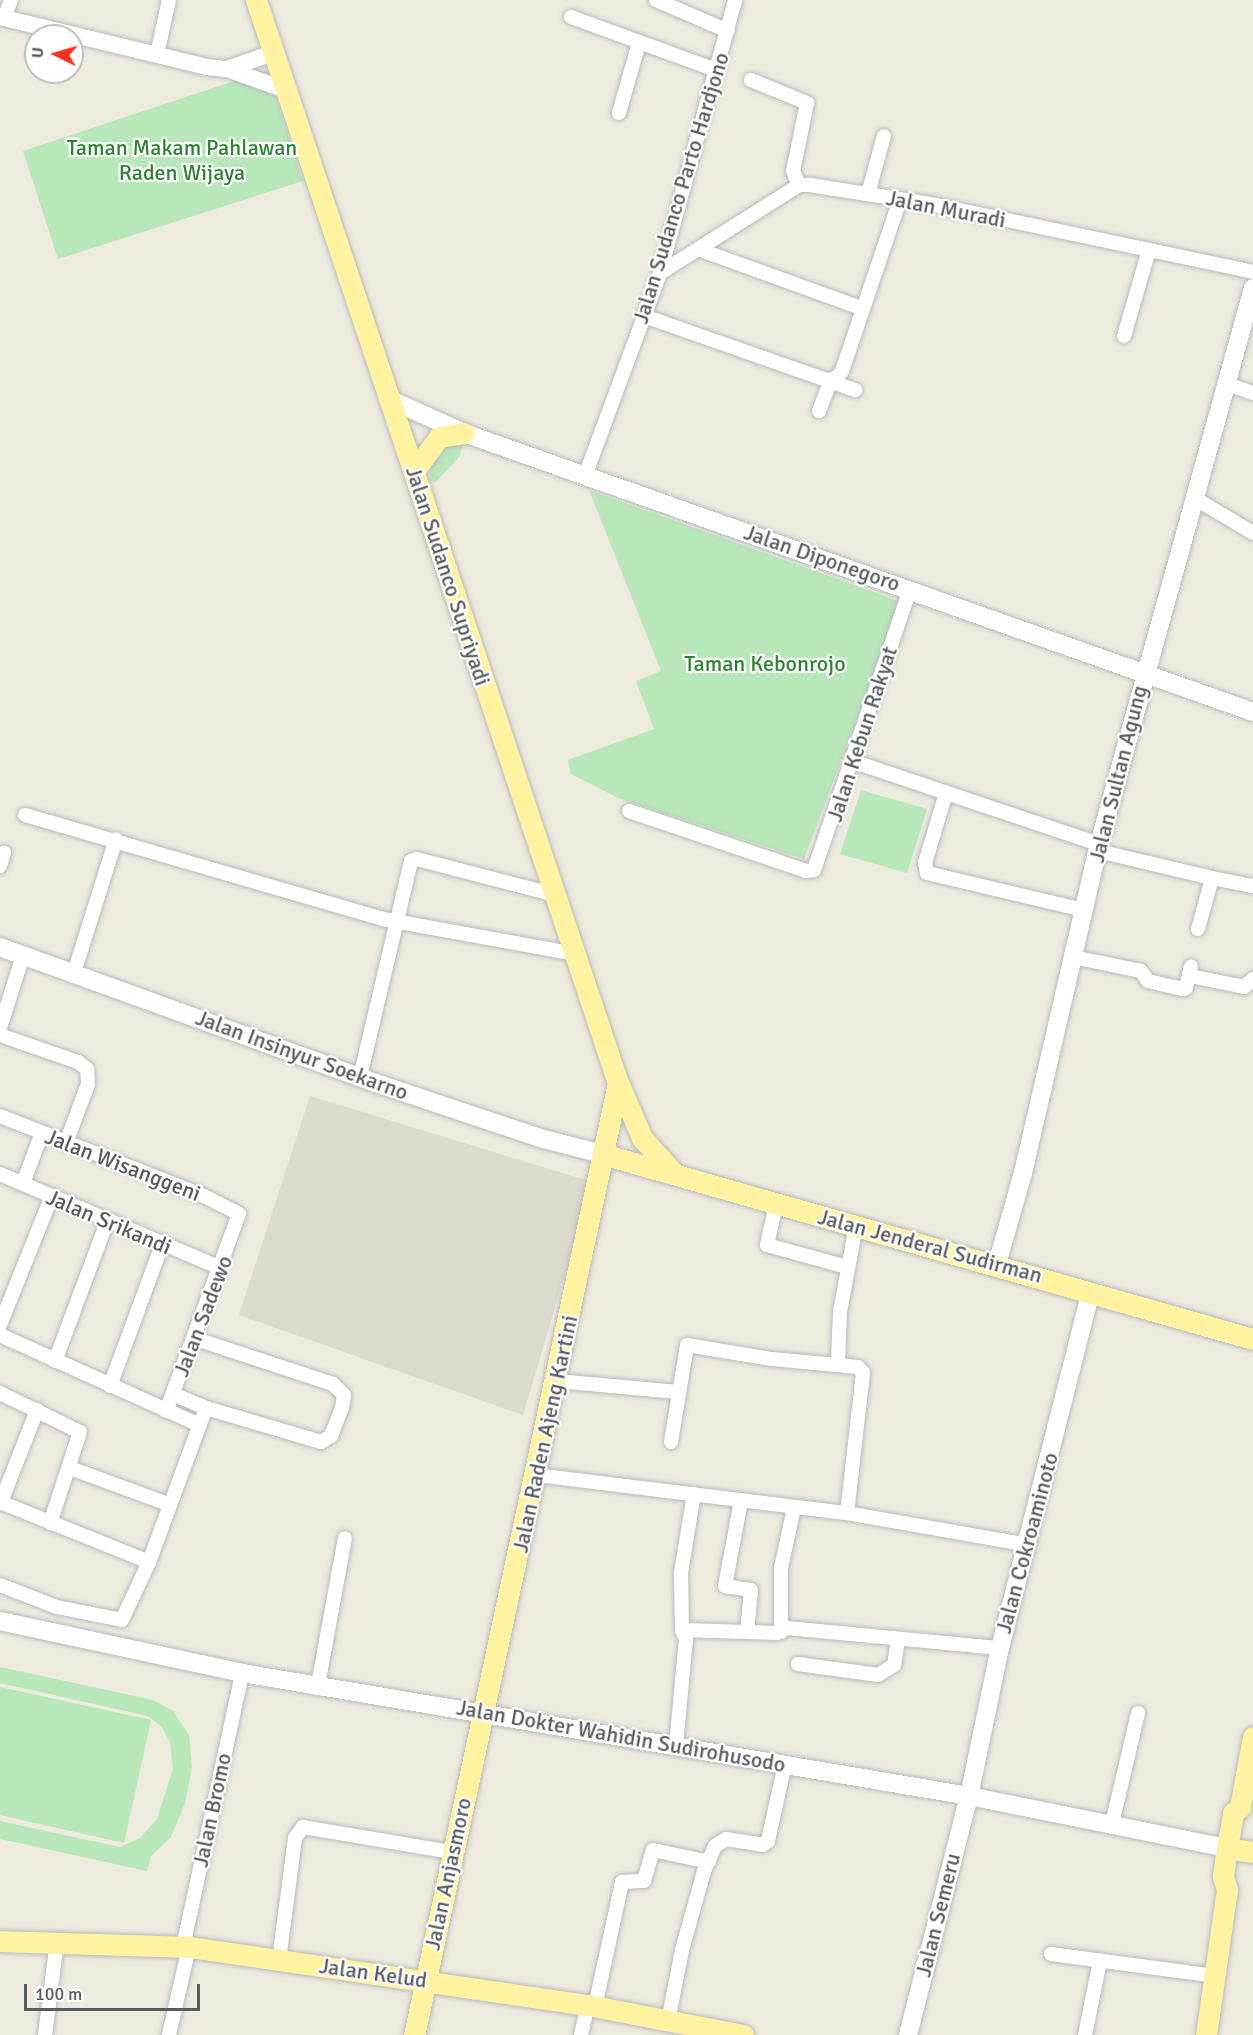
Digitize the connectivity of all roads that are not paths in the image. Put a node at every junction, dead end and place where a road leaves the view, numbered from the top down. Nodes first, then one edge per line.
1 (11, 0) edge
2 (169, 0) edge
3 (256, 0) edge
4 (656, 0) edge
5 (735, 0) edge
6 (2, 17) edge
7 (571, 17) dead end
8 (728, 31) junction
9 (639, 43) junction
10 (273, 53) junction
11 (157, 54) junction
12 (227, 69) junction
13 (716, 70) junction
14 (751, 80) dead end
15 (286, 90) junction
16 (619, 113) dead end
17 (884, 136) dead end
18 (799, 185) junction
19 (868, 194) junction
20 (900, 200) junction
21 (698, 249) junction
22 (1149, 250) junction
23 (1253, 272) edge
24 (660, 273) junction
25 (1253, 288) edge
26 (861, 308) junction
27 (644, 316) junction
28 (1124, 336) dead end
29 (832, 379) junction
30 (1227, 384) junction
31 (855, 390) dead end
32 (1253, 393) edge
33 (393, 401) junction
34 (819, 411) dead end
35 (464, 433) junction
36 (414, 471) junction
37 (585, 476) junction
38 (1196, 499) junction
39 (1253, 533) edge
40 (910, 589) junction
41 (1144, 674) junction
42 (1253, 712) edge
43 (852, 761) junction
44 (946, 793) junction
45 (629, 811) dead end
46 (25, 815) dead end
47 (116, 839) junction
48 (1099, 848) junction
49 (1212, 878) junction
50 (1253, 886) edge
51 (552, 887) junction
52 (1084, 910) junction
53 (398, 921) junction
54 (1198, 929) dead end
55 (0, 947) edge
56 (575, 954) junction
57 (22, 955) junction
58 (1073, 957) junction
59 (74, 973) junction
60 (1253, 979) edge
61 (0, 1028) edge
62 (0, 1035) edge
63 (360, 1077) junction
64 (618, 1083) junction
65 (0, 1116) edge
66 (42, 1133) junction
67 (66, 1143) junction
68 (606, 1155) junction
69 (0, 1174) edge
70 (678, 1176) junction
71 (23, 1182) junction
72 (51, 1198) junction
73 (776, 1204) junction
74 (239, 1220) joint
75 (107, 1222) junction
76 (856, 1226) junction
77 (162, 1245) junction
78 (998, 1264) junction
79 (847, 1267) junction
80 (220, 1268) junction
81 (1091, 1292) junction
82 (0, 1325) edge
83 (0, 1335) edge
84 (194, 1338) junction
85 (1253, 1339) edge
86 (55, 1361) junction
87 (838, 1363) junction
88 (557, 1381) junction
89 (110, 1386) junction
90 (678, 1392) junction
91 (0, 1393) edge
92 (173, 1394) junction
93 (206, 1408) junction
94 (36, 1410) junction
95 (166, 1411) junction
96 (200, 1425) junction
97 (671, 1442) dead end
98 (70, 1468) junction
99 (536, 1475) junction
100 (694, 1494) junction
101 (741, 1501) junction
102 (1, 1502) edge
103 (168, 1504) junction
104 (794, 1508) junction
105 (847, 1513) junction
106 (50, 1523) junction
107 (345, 1538) dead end
108 (1028, 1545) junction
109 (149, 1562) junction
110 (0, 1585) edge
111 (5, 1619) edge
112 (682, 1630) junction
113 (747, 1632) junction
114 (781, 1632) junction
115 (898, 1641) junction
116 (1000, 1648) junction
117 (798, 1664) dead end
118 (242, 1673) junction
119 (318, 1684) junction
120 (483, 1712) junction
121 (1138, 1713) dead end
122 (1253, 1737) edge
123 (676, 1746) junction
124 (785, 1764) junction
125 (969, 1796) junction
126 (1112, 1824) junction
127 (1239, 1850) edge
128 (451, 1852) junction
129 (709, 1862) junction
130 (0, 1941) edge
131 (57, 1941) junction
132 (186, 1947) junction
133 (1051, 1954) dead end
134 (279, 1960) junction
135 (1100, 1961) junction
136 (1215, 1976) junction
137 (425, 1980) junction
138 (592, 2006) junction
139 (669, 2021) junction
140 (45, 2035) edge
141 (169, 2035) edge
142 (414, 2035) edge
143 (581, 2035) edge
144 (743, 2035) edge
145 (908, 2035) edge
146 (1085, 2035) edge
147 (1206, 2035) edge

1 - 6 street
2 - 11 street
3 - 10 main road, Jalan Sudanco Supriyadi
4 - 8 street
5 - 8 street, Jalan Sudanco Parto Hardjono
6 - 11 street
7 - 9 street
8 - 13 street, Jalan Sudanco Parto Hardjono
9 - 13 street
9 - 16 street
10 - 12 street
10 - 15 main road, Jalan Sudanco Supriyadi
11 - 12 street
12 - 15 street
13 - 24 street, Jalan Sudanco Parto Hardjono
14 - 18 street
15 - 33 main road, Jalan Sudanco Supriyadi
17 - 19 street
18 - 19 street, Jalan Muradi
18 - 21 street
19 - 20 street, Jalan Muradi
20 - 22 street, Jalan Muradi
20 - 26 street
21 - 24 street
21 - 26 street
22 - 23 street, Jalan Muradi
22 - 28 street
24 - 27 street, Jalan Sudanco Parto Hardjono
25 - 30 main road, Jalan Sultan Agung
26 - 29 street
27 - 29 street
27 - 37 street, Jalan Sudanco Parto Hardjono
29 - 31 street
29 - 34 street
30 - 32 street
30 - 38 main road, Jalan Sultan Agung
33 - 35 main road, Jalan Diponegoro
33 - 36 main road, Jalan Sudanco Supriyadi
35 - 36 main road
35 - 37 main road, Jalan Diponegoro
36 - 51 main road, Jalan Sudanco Supriyadi
37 - 40 main road, Jalan Diponegoro
38 - 39 street
38 - 41 main road, Jalan Sultan Agung
40 - 41 main road, Jalan Diponegoro
40 - 43 street, Jalan Kebun Rakyat
41 - 42 main road, Jalan Diponegoro
41 - 48 main road, Jalan Sultan Agung
43 - 44 street
43 - 45 street, Jalan Kebun Rakyat
44 - 48 street
44 - 52 street
46 - 47 street
47 - 53 street
47 - 59 street
48 - 49 street
48 - 52 main road, Jalan Sultan Agung
49 - 50 street
49 - 54 street
51 - 53 street
51 - 56 main road, Jalan Sudanco Supriyadi
52 - 58 main road, Jalan Sultan Agung
53 - 56 street
53 - 63 street
55 - 57 main road, Jalan Insinyur Soekarno
56 - 64 main road, Jalan Sudanco Supriyadi
57 - 59 main road, Jalan Insinyur Soekarno
57 - 61 street
58 - 60 street
58 - 78 main road, Jalan Sultan Agung
59 - 63 main road, Jalan Insinyur Soekarno
62 - 67 street
63 - 68 main road, Jalan Insinyur Soekarno
64 - 68 main road, Jalan Sudanco Supriyadi
64 - 70 main road
65 - 66 street, Jalan Wisanggeni
66 - 67 street, Jalan Wisanggeni
66 - 71 street
67 - 74 street, Jalan Wisanggeni
68 - 70 main road, Jalan Jenderal Sudirman
68 - 88 main road, Jalan Raden Ajeng Kartini
69 - 71 street, Jalan Srikandi
70 - 73 main road, Jalan Jenderal Sudirman
71 - 72 street, Jalan Srikandi
72 - 75 street, Jalan Srikandi
72 - 82 street
73 - 76 main road, Jalan Jenderal Sudirman
73 - 79 street
74 - 80 street, Jalan Sadewo
75 - 77 street, Jalan Srikandi
75 - 86 street
76 - 78 main road, Jalan Jenderal Sudirman
76 - 79 street
77 - 80 street, Jalan Srikandi
77 - 89 street
78 - 81 main road, Jalan Jenderal Sudirman
79 - 87 street
80 - 84 street, Jalan Sadewo
81 - 85 main road, Jalan Jenderal Sudirman
81 - 108 main road, Jalan Cokroaminoto
83 - 86 street
84 - 92 street, Jalan Sadewo
84 - 93 street
86 - 89 street
87 - 90 street
87 - 105 street
88 - 90 street
88 - 99 main road, Jalan Raden Ajeng Kartini
89 - 95 street
90 - 97 street
91 - 94 street
92 - 93 street
92 - 95 street, Jalan Sadewo
93 - 96 street
94 - 98 street
94 - 102 street
95 - 96 street
96 - 103 street
98 - 103 street
98 - 106 street
99 - 100 street
99 - 120 main road, Jalan Raden Ajeng Kartini
100 - 101 street
100 - 112 street
101 - 104 street
101 - 113 street
102 - 106 street
103 - 109 street
104 - 105 street
104 - 114 street
105 - 108 street
106 - 109 street
107 - 119 street
108 - 116 main road, Jalan Cokroaminoto
109 - 110 street
111 - 118 main road, Jalan Dokter Wahidin Sudirohusodo
112 - 113 street
112 - 123 street
113 - 114 street
114 - 115 street
115 - 116 street
115 - 117 street
116 - 125 main road, Jalan Cokroaminoto
118 - 119 main road, Jalan Dokter Wahidin Sudirohusodo
118 - 132 street, Jalan Bromo
119 - 120 main road, Jalan Dokter Wahidin Sudirohusodo
120 - 123 main road, Jalan Dokter Wahidin Sudirohusodo
120 - 128 main road, Jalan Anjasmoro
121 - 126 street
122 - 127 main road
123 - 124 main road, Jalan Dokter Wahidin Sudirohusodo
124 - 125 main road, Jalan Dokter Wahidin Sudirohusodo
124 - 129 street
125 - 126 main road, Jalan Dokter Wahidin Sudirohusodo
125 - 145 main road, Jalan Semeru
126 - 127 main road, Jalan Dokter Wahidin Sudirohusodo
127 - 136 main road
128 - 134 street
128 - 137 main road, Jalan Anjasmoro
129 - 138 street
129 - 139 street
130 - 131 main road, Jalan Kelud
131 - 132 main road, Jalan Kelud
131 - 140 street
132 - 134 main road, Jalan Kelud
132 - 141 street, Jalan Bromo
133 - 135 street
134 - 137 main road, Jalan Kelud
135 - 136 street
135 - 146 street
136 - 147 main road
137 - 138 main road, Jalan Kelud
137 - 142 main road, Jalan Anjasmoro
138 - 139 main road, Jalan Kelud
138 - 143 street
139 - 144 main road, Jalan Kelud

